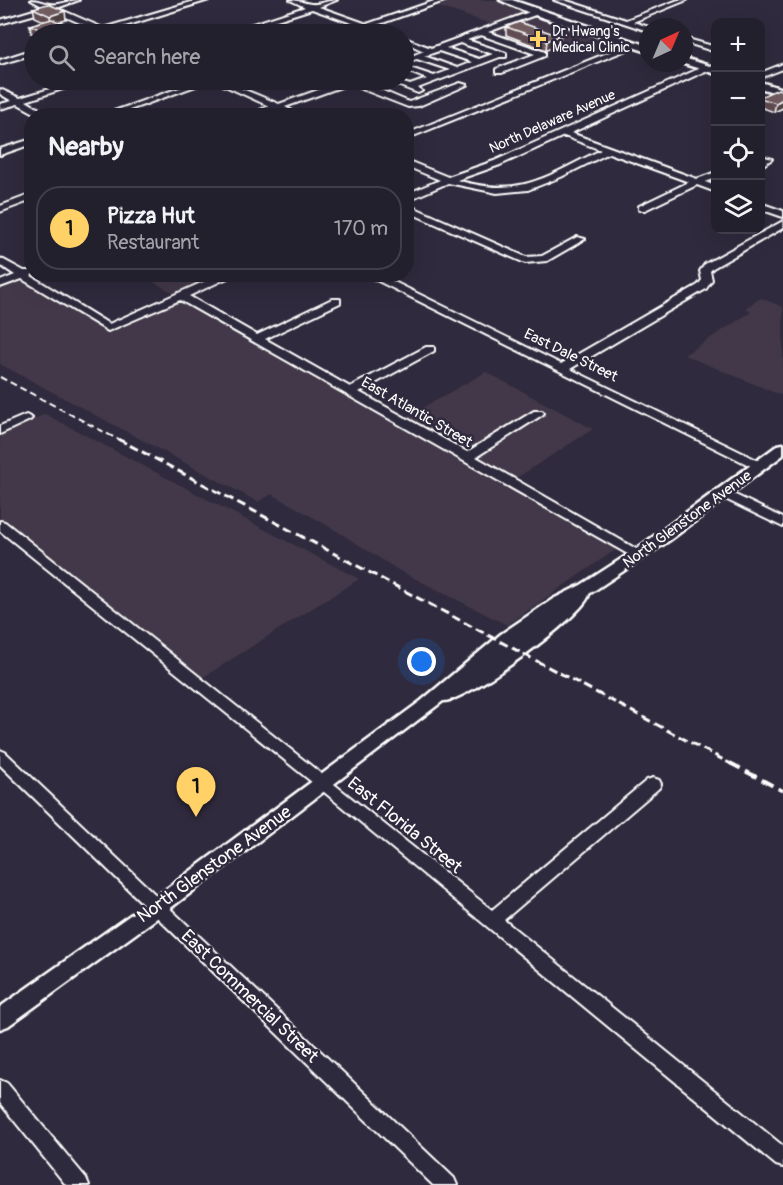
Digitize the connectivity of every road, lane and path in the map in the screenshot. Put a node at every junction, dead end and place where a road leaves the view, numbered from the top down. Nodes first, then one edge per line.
1 (34, 0) edge
2 (76, 0) edge
3 (206, 0) edge
4 (293, 0) edge
5 (334, 0) edge
6 (444, 0) edge
7 (504, 0) edge
8 (560, 0) edge
9 (684, 0) edge
10 (50, 7) junction
11 (312, 7) junction
12 (535, 12) junction
13 (0, 22) edge
14 (627, 22) junction
15 (88, 24) edge
16 (127, 24) edge
17 (258, 24) edge
18 (359, 24) edge
19 (376, 24) edge
20 (639, 26) edge
21 (480, 32) junction
22 (460, 40) junction
23 (414, 43) edge
24 (693, 43) edge
25 (635, 45) junction
26 (639, 46) edge
27 (711, 48) edge
28 (435, 49) junction
29 (500, 54) junction
30 (24, 55) edge
31 (417, 56) junction
32 (414, 57) edge
33 (0, 62) edge
34 (479, 62) junction
35 (522, 62) junction
36 (693, 64) edge
37 (779, 68) edge
38 (711, 69) edge
39 (711, 69) edge
40 (457, 70) junction
41 (499, 71) dead end
42 (414, 72) edge
43 (765, 74) edge
44 (434, 80) junction
45 (463, 85) dead end
46 (414, 87) edge
47 (765, 87) edge
48 (414, 89) edge
49 (54, 90) edge
50 (178, 90) edge
51 (239, 90) edge
52 (324, 90) edge
53 (374, 90) edge
54 (0, 91) edge
55 (783, 92) edge
56 (434, 97) junction
57 (19, 101) junction
58 (0, 107) edge
59 (278, 107) junction
60 (32, 108) edge
61 (127, 108) edge
62 (275, 108) edge
63 (563, 133) junction
64 (414, 134) edge
65 (24, 144) edge
66 (608, 150) junction
67 (0, 152) edge
68 (414, 166) edge
69 (711, 177) edge
70 (447, 180) junction
71 (697, 182) junction
72 (711, 187) edge
73 (414, 194) edge
74 (24, 200) edge
75 (642, 208) dead end
76 (765, 208) edge
77 (0, 209) edge
78 (414, 210) edge
79 (783, 214) edge
80 (783, 224) edge
81 (580, 239) dead end
82 (0, 261) edge
83 (24, 273) edge
84 (24, 275) edge
85 (39, 282) edge
86 (213, 282) edge
87 (385, 282) edge
88 (0, 284) edge
89 (181, 296) junction
90 (336, 301) dead end
91 (257, 339) junction
92 (430, 349) dead end
93 (561, 369) junction
94 (351, 392) junction
95 (538, 413) dead end
96 (26, 418) dead end
97 (0, 430) edge
98 (783, 448) edge
99 (466, 458) junction
100 (759, 466) junction
101 (723, 493) junction
102 (783, 523) edge
103 (0, 525) edge
104 (638, 554) junction
105 (0, 756) edge
106 (324, 783) junction
107 (653, 784) dead end
108 (157, 907) junction
109 (491, 921) junction
110 (0, 1019) edge
111 (0, 1089) edge
112 (783, 1158) edge
113 (79, 1185) edge
114 (447, 1185) edge

1 - 10 street
2 - 10 street
3 - 16 street
4 - 11 street
5 - 11 street
6 - 19 street
7 - 12 main road
8 - 14 street
9 - 14 street
10 - 13 street
10 - 15 street
11 - 17 street
11 - 18 street
12 - 21 street
12 - 25 main road
14 - 20 street
21 - 22 street
21 - 35 street
22 - 28 street
22 - 29 street
23 - 28 street
24 - 27 street
25 - 26 main road
25 - 64 street
28 - 31 street
28 - 34 street
29 - 34 street
29 - 35 street
30 - 33 street
31 - 32 street
31 - 40 street
34 - 40 street
35 - 41 street
36 - 38 main road
37 - 43 street
39 - 63 street, North Delaware Avenue
40 - 44 street
42 - 44 street
44 - 46 street
45 - 56 street
47 - 55 main road
48 - 56 street
49 - 57 street
50 - 61 street
51 - 59 street
52 - 59 street
53 - 56 street
54 - 57 street
57 - 58 street
57 - 60 street
59 - 62 street
63 - 66 street
63 - 70 street, North Delaware Avenue
65 - 67 street
66 - 70 street
66 - 71 street
68 - 70 street
69 - 71 street
70 - 73 street, North Delaware Avenue
71 - 72 street
71 - 75 street
74 - 77 street
76 - 79 street
78 - 81 street
80 - 93 street
82 - 83 street
84 - 88 street
85 - 89 street
86 - 89 street
87 - 93 street, East Dale Street
89 - 91 street, East Atlantic Street
90 - 91 street
91 - 94 street, East Atlantic Street
92 - 94 street
93 - 100 street, East Dale Street
94 - 99 street, East Atlantic Street
95 - 99 street
96 - 97 street
98 - 100 main road, North Glenstone Avenue
99 - 104 street, East Atlantic Street
100 - 101 main road, North Glenstone Avenue
101 - 102 street
101 - 104 main road, North Glenstone Avenue
103 - 106 street, East Florida Street
104 - 106 main road, North Glenstone Avenue
105 - 108 street, East Commercial Street
106 - 108 main road, North Glenstone Avenue
106 - 109 street, East Florida Street
107 - 109 street
108 - 110 main road, North Glenstone Avenue
108 - 114 street, East Commercial Street
109 - 112 street, East Florida Street
111 - 113 street

